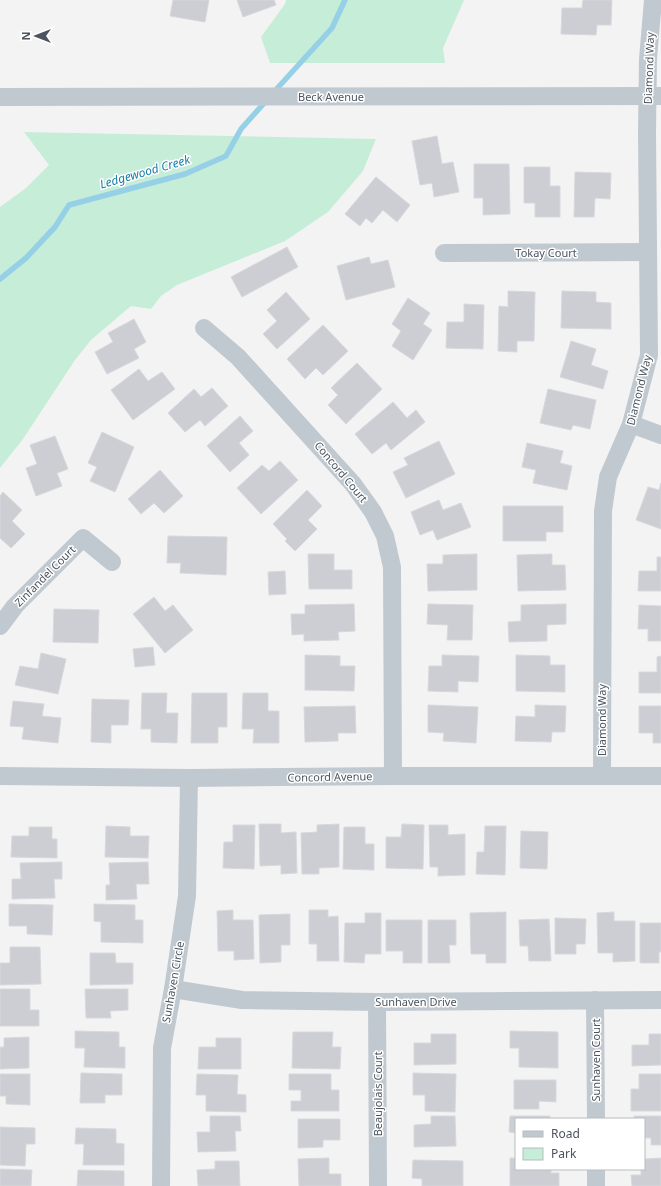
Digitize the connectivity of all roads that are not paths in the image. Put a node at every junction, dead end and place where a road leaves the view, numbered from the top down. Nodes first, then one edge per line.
1 (653, 0) edge
2 (655, 96) edge
3 (0, 97) edge
4 (648, 252) junction
5 (444, 253) dead end
6 (204, 328) dead end
7 (632, 424) junction
8 (661, 435) edge
9 (112, 562) dead end
10 (0, 626) edge
11 (0, 776) edge
12 (393, 776) junction
13 (602, 776) junction
14 (661, 776) edge
15 (190, 778) junction
16 (173, 989) junction
17 (595, 1000) junction
18 (661, 1000) edge
19 (377, 1002) junction
20 (596, 1118) edge
21 (596, 1170) edge
22 (161, 1186) edge
23 (378, 1186) edge
24 (596, 1186) edge

1 - 2 street, Diamond Way
2 - 3 street, Beck Avenue
2 - 4 street, Diamond Way
4 - 5 street, Tokay Court
4 - 7 street, Diamond Way
6 - 12 street, Concord Court
7 - 8 street
7 - 13 street, Diamond Way
9 - 10 street, Zinfandel Court
11 - 15 street, Concord Avenue
12 - 13 street, Concord Avenue
12 - 15 street, Concord Avenue
13 - 14 street, Concord Avenue
15 - 16 street, Sunhaven Circle
16 - 19 street, Sunhaven Drive
16 - 22 street, Sunhaven Circle
17 - 18 street, Sunhaven Drive
17 - 19 street, Sunhaven Drive
17 - 20 street, Sunhaven Court
19 - 23 street, Beaujolais Court
21 - 24 street

